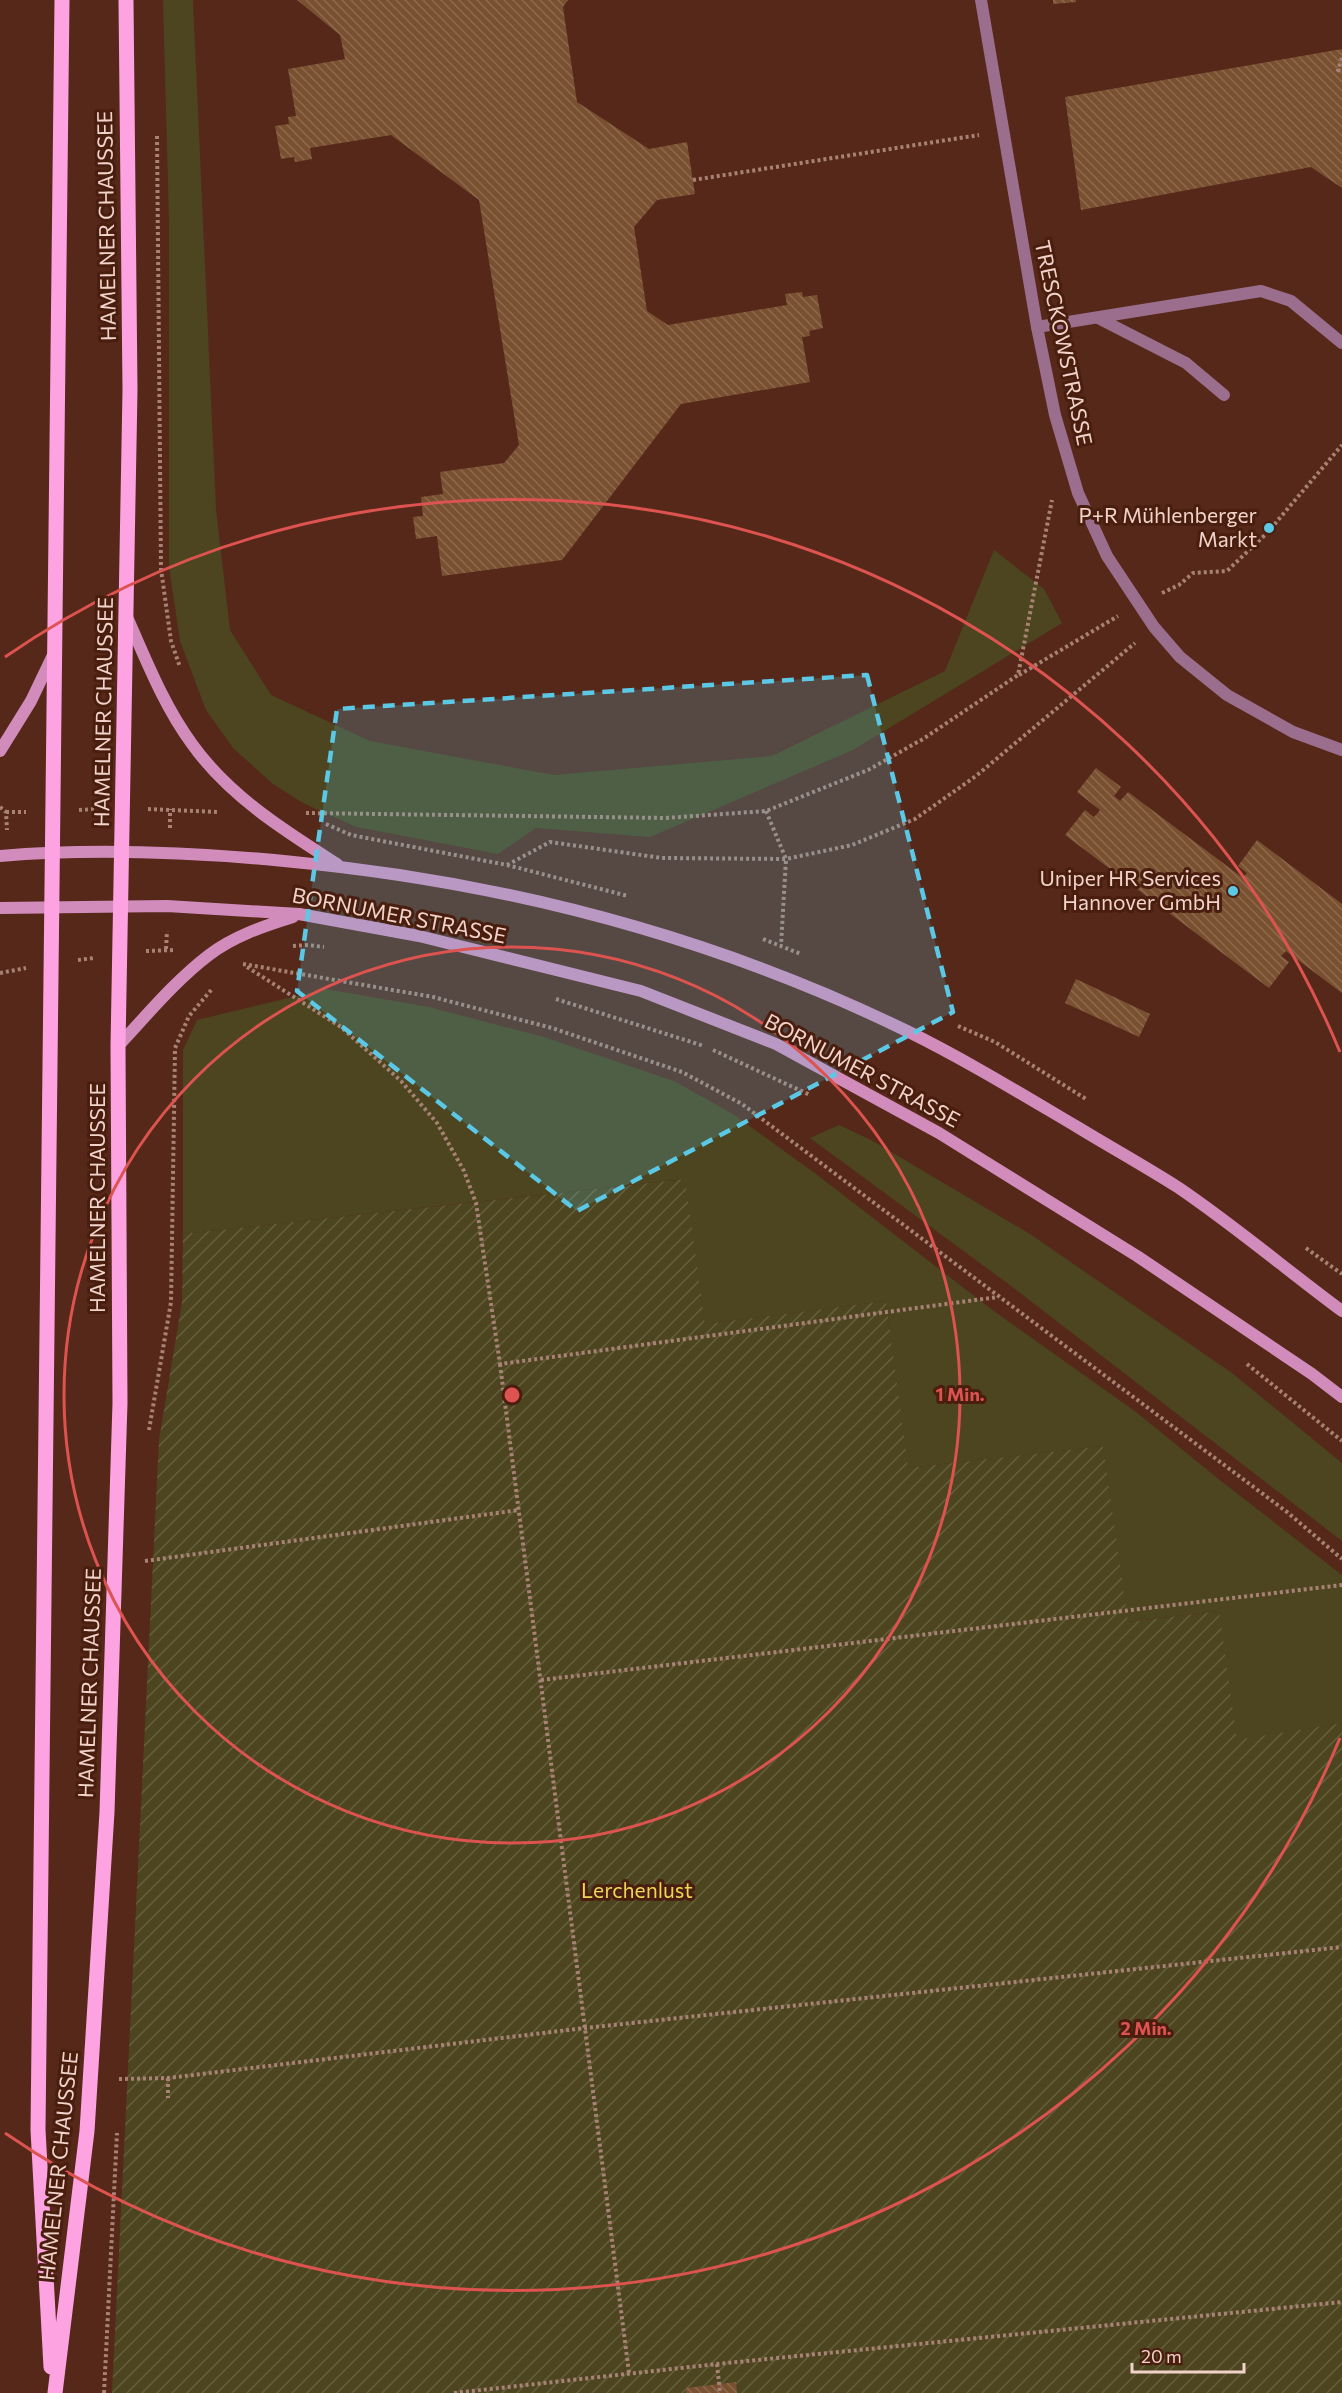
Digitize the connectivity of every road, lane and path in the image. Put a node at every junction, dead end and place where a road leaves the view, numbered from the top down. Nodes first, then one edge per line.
1 (62, 0) edge
2 (126, 0) edge
3 (981, 0) edge
4 (1342, 58) edge
5 (1342, 72) edge
6 (157, 129) dead end
7 (1004, 131) junction
8 (693, 180) dead end
9 (1098, 318) junction
10 (1037, 327) junction
11 (1342, 343) edge
12 (1224, 395) dead end
13 (1342, 445) edge
14 (1054, 491) dead end
15 (1179, 585) dead end
16 (1138, 604) junction
17 (126, 617) junction
18 (1154, 627) junction
19 (55, 651) junction
20 (182, 673) dead end
21 (1018, 675) junction
22 (1342, 750) edge
23 (0, 751) edge
24 (0, 807) edge
25 (123, 808) junction
26 (52, 811) junction
27 (766, 811) junction
28 (264, 814) junction
29 (122, 851) junction
30 (52, 852) junction
31 (0, 856) edge
32 (786, 859) junction
33 (507, 864) dead end
34 (341, 866) junction
35 (121, 907) junction
36 (0, 908) edge
37 (52, 908) junction
38 (299, 914) junction
39 (781, 945) dead end
40 (289, 946) dead end
41 (166, 949) dead end
42 (331, 949) dead end
43 (120, 954) junction
44 (253, 959) dead end
45 (52, 964) junction
46 (244, 965) junction
47 (236, 970) dead end
48 (0, 973) edge
49 (213, 987) dead end
50 (549, 997) dead end
51 (118, 1046) junction
52 (814, 1097) dead end
53 (998, 1297) junction
54 (1342, 1311) edge
55 (1244, 1362) dead end
56 (500, 1364) junction
57 (1342, 1397) edge
58 (148, 1438) dead end
59 (1342, 1441) edge
60 (519, 1510) junction
61 (145, 1550) dead end
62 (1342, 1559) edge
63 (145, 1561) junction
64 (144, 1573) dead end
65 (1342, 1585) edge
66 (541, 1680) junction
67 (1342, 1947) edge
68 (585, 2028) junction
69 (168, 2078) junction
70 (119, 2090) dead end
71 (168, 2098) dead end
72 (117, 2125) dead end
73 (1342, 2302) edge
74 (717, 2364) junction
75 (629, 2373) junction
76 (54, 2393) edge
77 (104, 2393) edge
78 (454, 2393) edge
79 (720, 2393) edge

1 - 19 main road, HAMELNER CHAUSSEE
2 - 17 main road, HAMELNER CHAUSSEE
3 - 7 street, TRESCKOWSTRASSE
4 - 5 path
6 - 20 path
7 - 8 path
7 - 10 street, TRESCKOWSTRASSE
9 - 10 street
9 - 11 street
9 - 12 street
10 - 16 street, TRESCKOWSTRASSE
13 - 15 path
14 - 21 path
16 - 18 street, TRESCKOWSTRASSE
16 - 21 path
17 - 25 main road, HAMELNER CHAUSSEE
17 - 28 main road
18 - 22 street, TRESCKOWSTRASSE
18 - 32 path
19 - 23 main road
19 - 26 main road, HAMELNER CHAUSSEE
21 - 27 path
24 - 26 path
25 - 26 path
25 - 28 path
25 - 29 main road, HAMELNER CHAUSSEE
26 - 30 main road, HAMELNER CHAUSSEE
27 - 28 path
27 - 32 path
28 - 34 main road
29 - 30 main road, BORNUMER STRASSE
29 - 34 main road, BORNUMER STRASSE
29 - 35 main road, HAMELNER CHAUSSEE
30 - 31 main road, BORNUMER STRASSE
30 - 37 main road, HAMELNER CHAUSSEE
32 - 33 path
32 - 39 path
34 - 54 main road, BORNUMER STRASSE
35 - 37 main road, BORNUMER STRASSE
35 - 38 main road, BORNUMER STRASSE
35 - 43 main road, HAMELNER CHAUSSEE
36 - 37 main road, BORNUMER STRASSE
37 - 45 main road, HAMELNER CHAUSSEE
38 - 51 main road
38 - 57 main road, BORNUMER STRASSE
40 - 42 path
41 - 43 path
43 - 45 path
43 - 51 main road, HAMELNER CHAUSSEE
44 - 46 path
45 - 48 path
45 - 76 main road, HAMELNER CHAUSSEE
46 - 47 path
46 - 53 path
46 - 56 path
49 - 58 path
50 - 52 path
51 - 76 main road, HAMELNER CHAUSSEE
53 - 56 path
53 - 62 path
55 - 59 path
56 - 60 path
60 - 63 path
60 - 66 path
61 - 63 path
63 - 64 path
65 - 66 path
66 - 68 path
67 - 68 path
68 - 69 path
68 - 75 path
69 - 70 path
69 - 71 path
72 - 77 path
73 - 74 path
74 - 75 path
74 - 79 path
75 - 78 path

